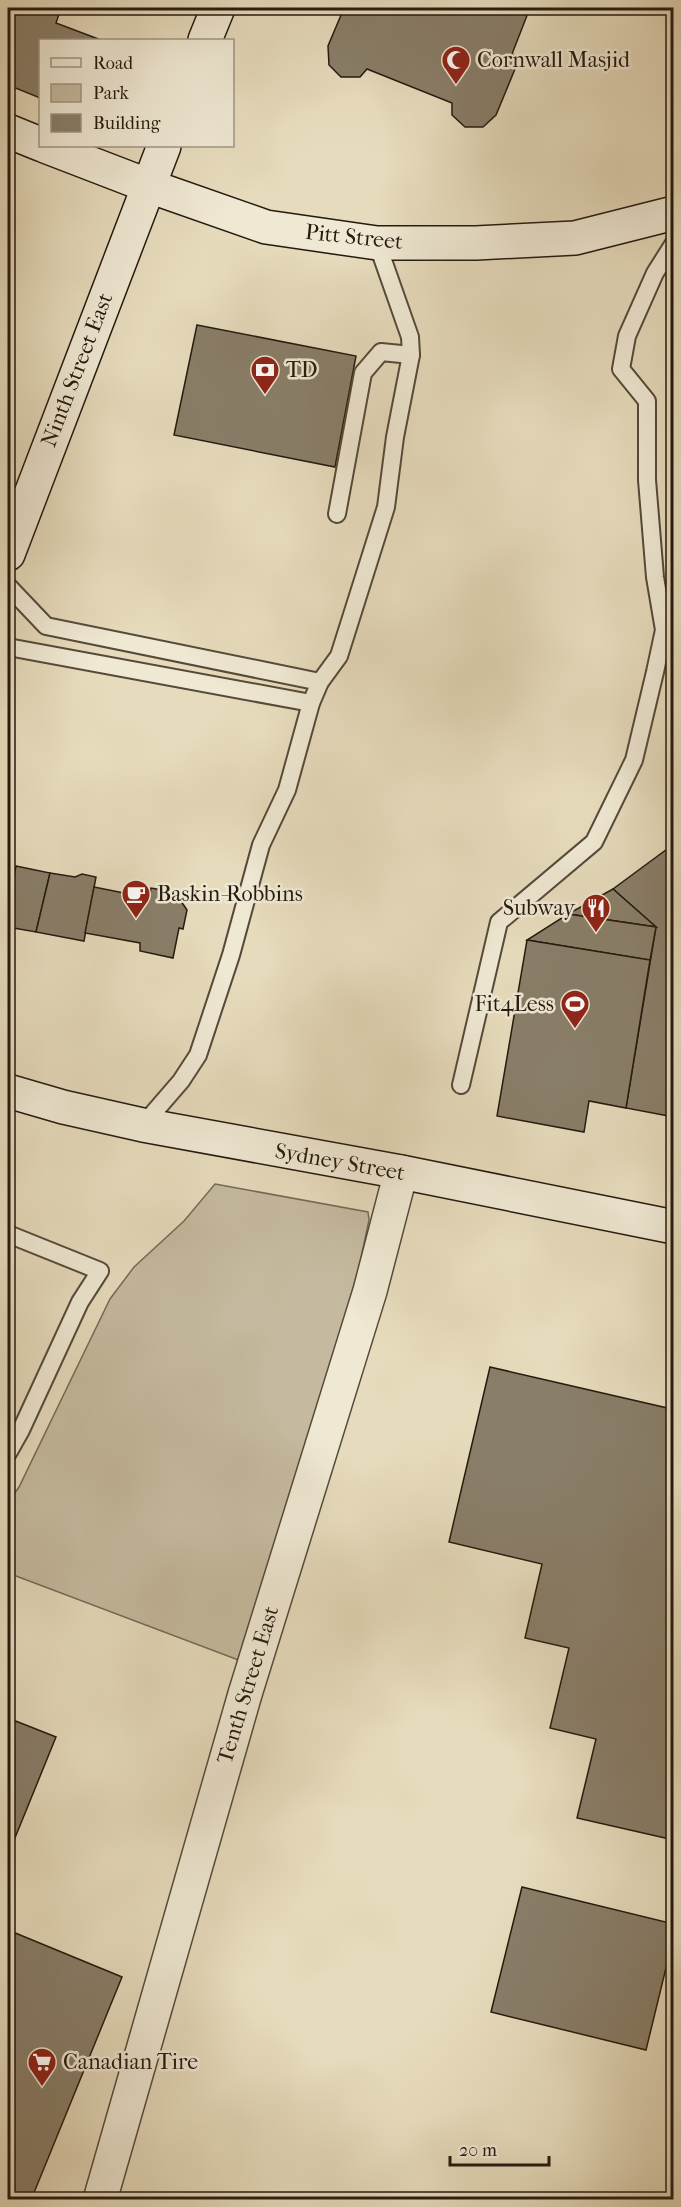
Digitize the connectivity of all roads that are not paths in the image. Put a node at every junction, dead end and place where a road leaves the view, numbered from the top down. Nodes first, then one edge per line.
1 (218, 8) edge
2 (205, 39) edge
3 (8, 131) edge
4 (39, 144) edge
5 (48, 147) edge
6 (164, 147) edge
7 (149, 186) junction
8 (674, 213) edge
9 (377, 243) junction
10 (674, 243) edge
11 (411, 355) junction
12 (337, 514) dead end
13 (8, 554) edge
14 (8, 586) edge
15 (8, 647) edge
16 (320, 682) junction
17 (311, 703) junction
18 (461, 1085) dead end
19 (8, 1090) edge
20 (143, 1125) junction
21 (401, 1172) junction
22 (674, 1227) edge
23 (8, 1234) edge
24 (8, 1453) edge
25 (100, 2199) edge

1 - 2 street
3 - 4 street
5 - 7 street, Pitt Street
6 - 7 street, Ninth Street East
7 - 9 street, Pitt Street
7 - 13 street, Ninth Street East
8 - 9 street, Pitt Street
9 - 11 lane
10 - 18 lane
11 - 12 lane
11 - 16 lane
14 - 16 lane
15 - 17 lane
16 - 17 lane
17 - 20 lane
19 - 20 street, Sydney Street
20 - 21 street, Sydney Street
21 - 22 street, Sydney Street
21 - 25 street, Tenth Street East
23 - 24 lane

